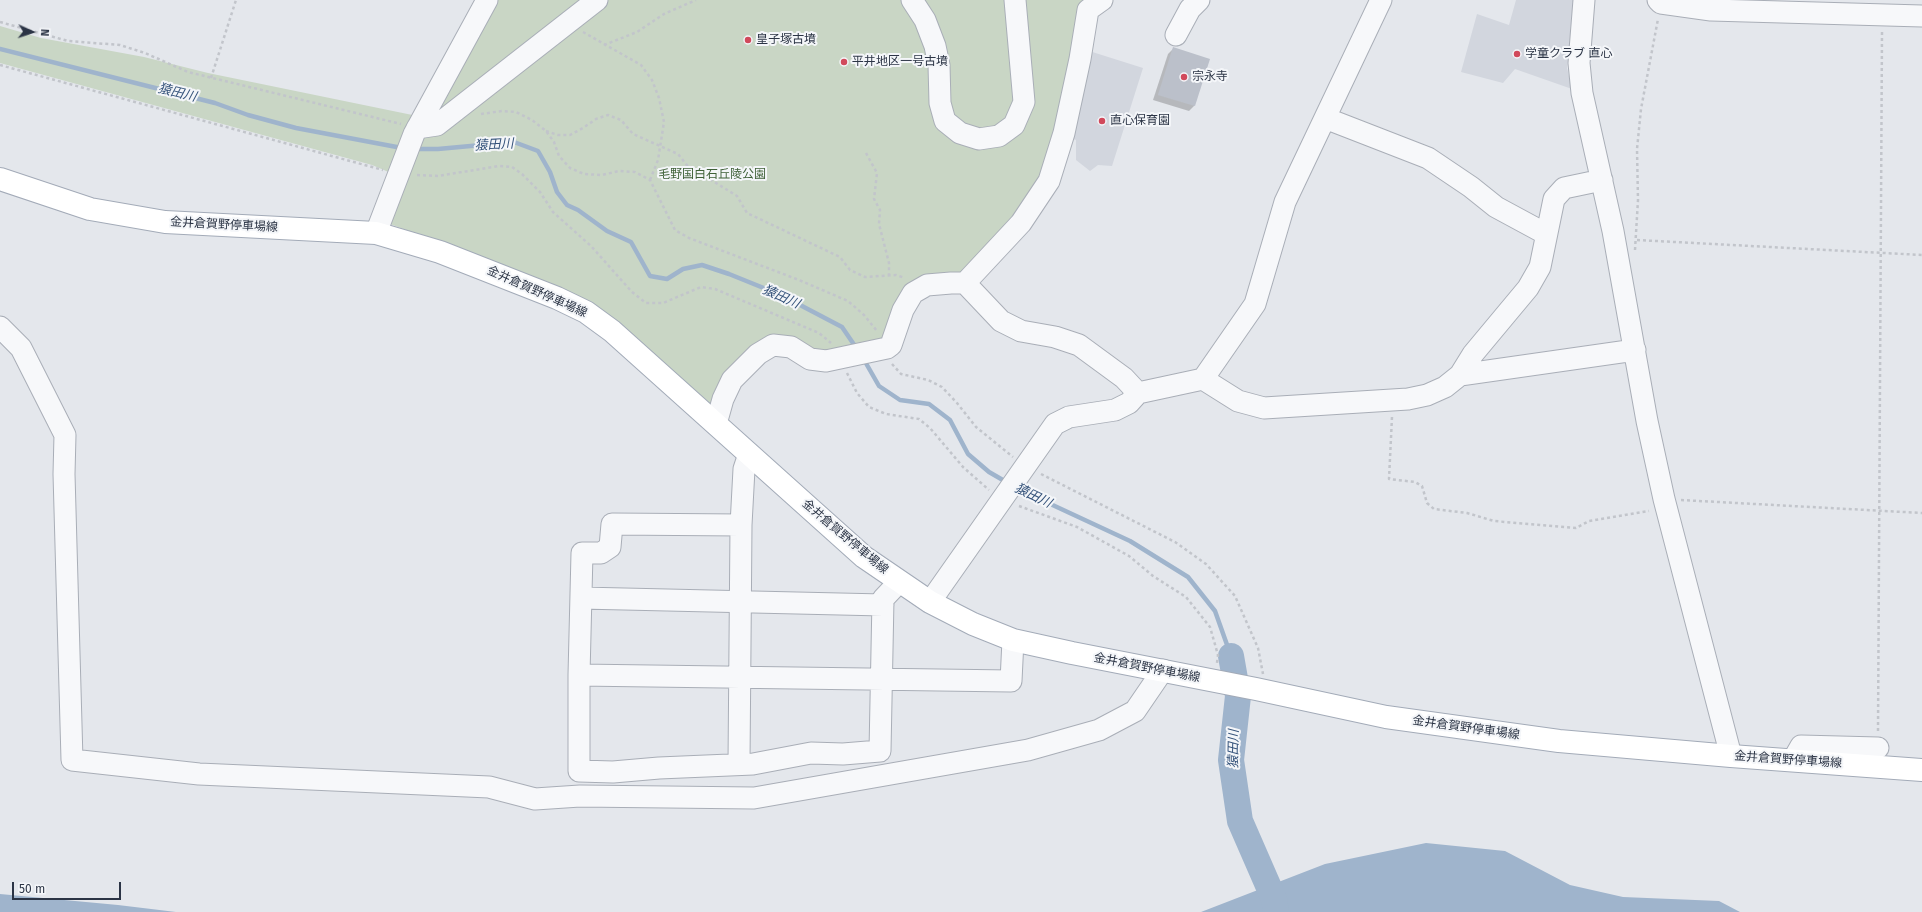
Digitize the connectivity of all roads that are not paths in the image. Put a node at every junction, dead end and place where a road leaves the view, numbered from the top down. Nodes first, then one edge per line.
1 (487, 0) edge
2 (597, 0) edge
3 (912, 0) edge
4 (1015, 0) edge
5 (1102, 0) edge
6 (1199, 0) edge
7 (1381, 0) edge
8 (1584, 0) edge
9 (1660, 1) edge
10 (1922, 16) edge
11 (1176, 35) dead end
12 (1325, 118) junction
13 (415, 131) junction
14 (0, 179) edge
15 (1602, 180) junction
16 (376, 233) junction
17 (1546, 234) junction
18 (965, 283) junction
19 (0, 327) edge
20 (0, 347) edge
21 (21, 348) junction
22 (1635, 350) junction
23 (1460, 375) junction
24 (1203, 379) junction
25 (1138, 393) junction
26 (716, 424) junction
27 (749, 454) junction
28 (741, 525) junction
29 (899, 582) junction
30 (581, 598) junction
31 (930, 602) junction
32 (740, 603) junction
33 (883, 605) junction
34 (1014, 640) junction
35 (1163, 670) junction
36 (579, 675) junction
37 (739, 677) junction
38 (882, 679) junction
39 (1878, 748) road end
40 (1732, 756) junction
41 (1793, 760) junction
42 (739, 764) junction
43 (1922, 770) edge

1 - 13 street
2 - 13 street
3 - 4 street
5 - 18 street
6 - 11 street
7 - 12 street
8 - 15 street
9 - 10 street
12 - 17 street
12 - 24 street
13 - 16 street
14 - 16 main road, 金井倉賀野停車場線
15 - 17 street
15 - 22 street
16 - 26 main road, 金井倉賀野停車場線
17 - 23 street
18 - 25 street
18 - 26 street
19 - 21 street
20 - 21 street
21 - 35 street
22 - 23 street
22 - 40 street
23 - 24 street
24 - 25 street
25 - 31 street
26 - 27 main road, 金井倉賀野停車場線
27 - 28 street
27 - 29 main road, 金井倉賀野停車場線
28 - 30 street
28 - 32 street
29 - 31 main road, 金井倉賀野停車場線
29 - 33 street
30 - 32 street
30 - 36 street
31 - 34 main road, 金井倉賀野停車場線
32 - 33 street
32 - 37 street
33 - 38 street
34 - 35 main road, 金井倉賀野停車場線
34 - 38 street
35 - 40 main road, 金井倉賀野停車場線
36 - 37 street
36 - 42 street
37 - 38 street
37 - 42 street
38 - 42 street
39 - 41 street
40 - 41 main road, 金井倉賀野停車場線
41 - 43 main road, 金井倉賀野停車場線

